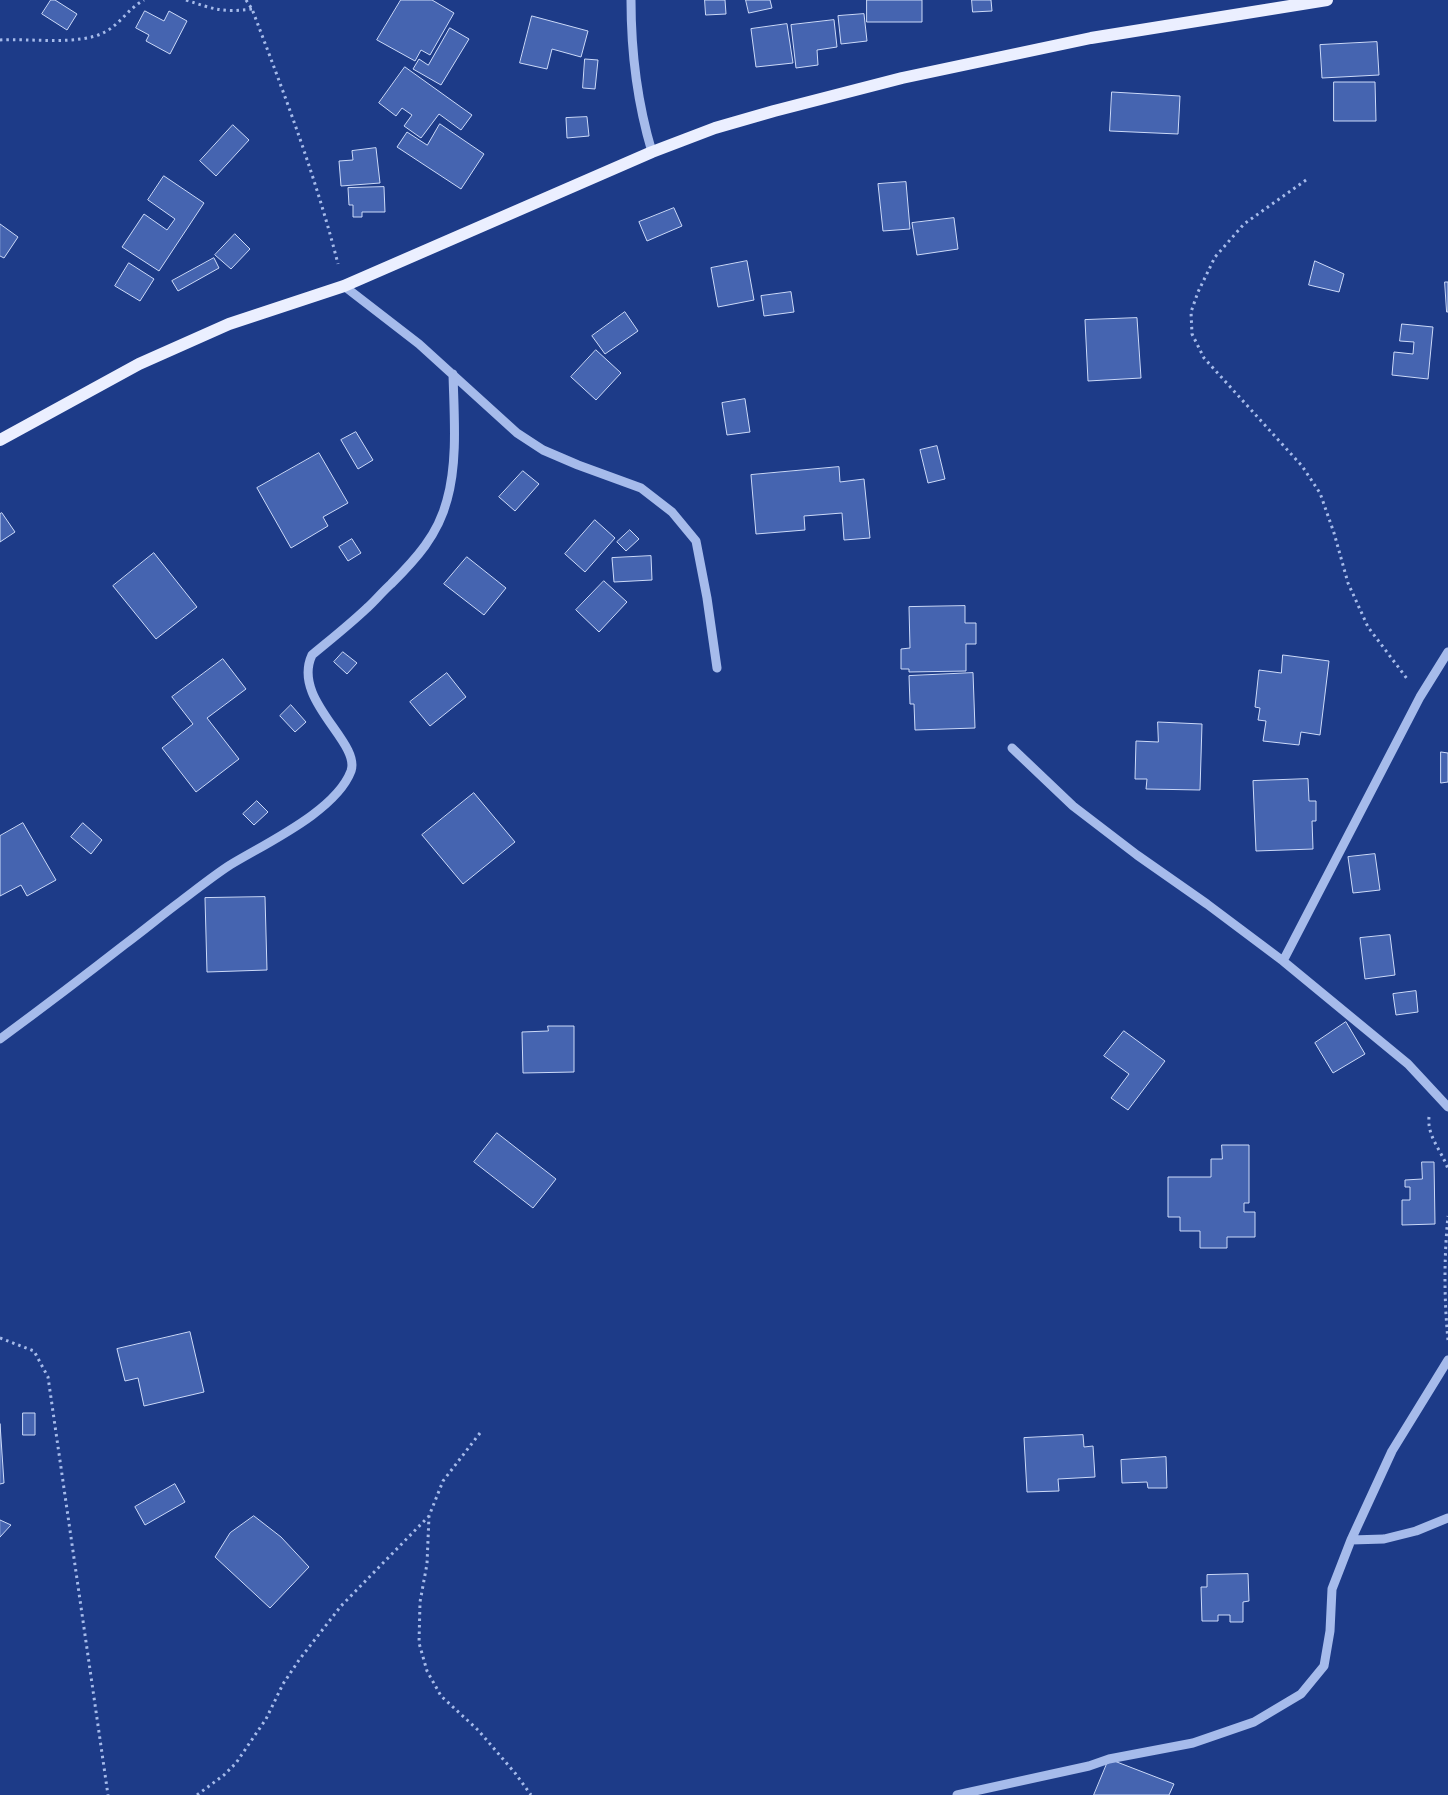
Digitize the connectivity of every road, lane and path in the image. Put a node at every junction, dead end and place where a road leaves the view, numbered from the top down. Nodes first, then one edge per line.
1 (144, 0) edge
2 (186, 0) edge
3 (246, 0) edge
4 (631, 0) edge
5 (1327, 0) edge
6 (252, 10) junction
7 (0, 40) edge
8 (652, 152) junction
9 (1306, 180) dead end
10 (344, 286) junction
11 (453, 374) junction
12 (0, 440) edge
13 (1448, 652) edge
14 (717, 668) dead end
15 (1420, 697) junction
16 (1012, 748) dead end
17 (1283, 961) junction
18 (0, 1039) edge
19 (1440, 1098) junction
20 (1448, 1107) edge
21 (1448, 1169) edge
22 (1448, 1216) edge
23 (0, 1338) edge
24 (1448, 1344) edge
25 (1448, 1360) edge
26 (480, 1433) dead end
27 (429, 1516) junction
28 (1448, 1518) edge
29 (1351, 1540) junction
30 (108, 1795) edge
31 (197, 1795) edge
32 (531, 1795) edge
33 (956, 1795) edge

1 - 7 path
2 - 6 path
3 - 6 path
4 - 8 street
5 - 8 main road
6 - 10 path
8 - 10 main road
9 - 15 path
10 - 11 street
10 - 12 main road
11 - 14 street
11 - 18 street
13 - 15 street
15 - 17 street
16 - 17 street
17 - 19 street
19 - 20 street
19 - 21 path
22 - 24 path
23 - 30 path
25 - 29 street
26 - 27 path
27 - 31 path
27 - 32 path
28 - 29 street
29 - 33 street

